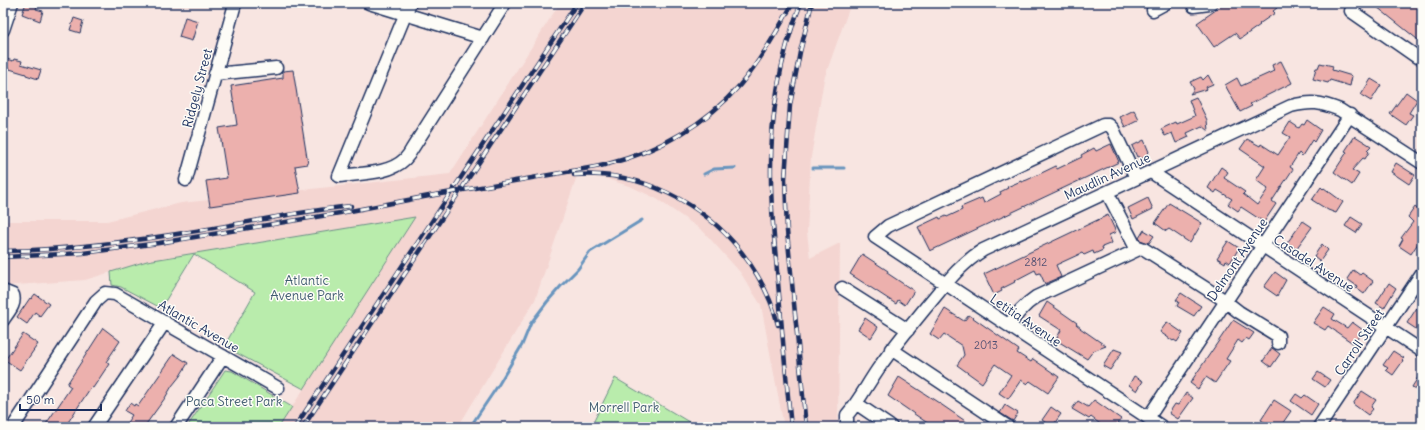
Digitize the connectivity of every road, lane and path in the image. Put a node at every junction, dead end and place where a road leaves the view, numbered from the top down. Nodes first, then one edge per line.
1 (12, 3) edge
2 (233, 3) edge
3 (372, 3) edge
4 (505, 3) edge
5 (1166, 3) edge
6 (1192, 3) edge
7 (1211, 3) edge
8 (1356, 3) edge
9 (408, 8) edge
10 (1153, 10) dead end
11 (3, 30) edge
12 (484, 38) junction
13 (1417, 57) dead end
14 (276, 68) dead end
15 (215, 74) junction
16 (1350, 115) junction
17 (1422, 163) edge
18 (1151, 172) junction
19 (1136, 178) junction
20 (186, 180) dead end
21 (1107, 192) junction
22 (1135, 246) junction
23 (1263, 246) junction
24 (1422, 273) edge
25 (946, 284) junction
26 (842, 288) dead end
27 (3, 291) edge
28 (1226, 302) junction
29 (3, 320) edge
30 (165, 322) junction
31 (1008, 325) junction
32 (1386, 327) junction
33 (908, 330) junction
34 (1278, 343) dead end
35 (891, 350) junction
36 (1422, 351) edge
37 (223, 356) junction
38 (278, 388) dead end
39 (857, 404) junction
40 (1148, 418) junction
41 (13, 427) edge
42 (94, 427) edge
43 (176, 427) edge
44 (847, 427) edge
45 (891, 427) edge
46 (1008, 427) edge
47 (1162, 427) edge
48 (1319, 427) edge

1 - 11 street
2 - 15 street, Ridgely Street
3 - 9 street
4 - 12 street
5 - 10 street
6 - 7 street
8 - 13 street
9 - 12 street
9 - 12 street
14 - 15 street
15 - 20 street, Ridgely Street
16 - 17 street, Maudlin Avenue
16 - 18 street, Maudlin Avenue
16 - 23 street, Delmont Avenue
18 - 19 street, Maudlin Avenue
18 - 23 street, Casadel Avenue
19 - 21 street, Maudlin Avenue
19 - 25 street, Letitia Avenue
21 - 22 street
21 - 25 street, Maudlin Avenue
22 - 28 street
22 - 31 street
23 - 28 street, Delmont Avenue
23 - 32 street, Casadel Avenue
24 - 32 street, Carroll Street
25 - 31 street, Letitia Avenue
25 - 33 street, Maudlin Avenue
26 - 33 street
27 - 29 street
28 - 34 street
28 - 40 street, Delmont Avenue
30 - 37 street, Atlantic Avenue
30 - 41 street, Atlantic Avenue
30 - 42 street
31 - 40 street, Letitia Avenue
32 - 36 street, Casadel Avenue
32 - 48 street, Carroll Street
33 - 35 street, Maudlin Avenue
35 - 39 street, Maudlin Avenue
35 - 46 street
37 - 38 street, Atlantic Avenue
37 - 43 street
39 - 44 street, Maudlin Avenue
39 - 45 street
40 - 47 street, Letitia Avenue

